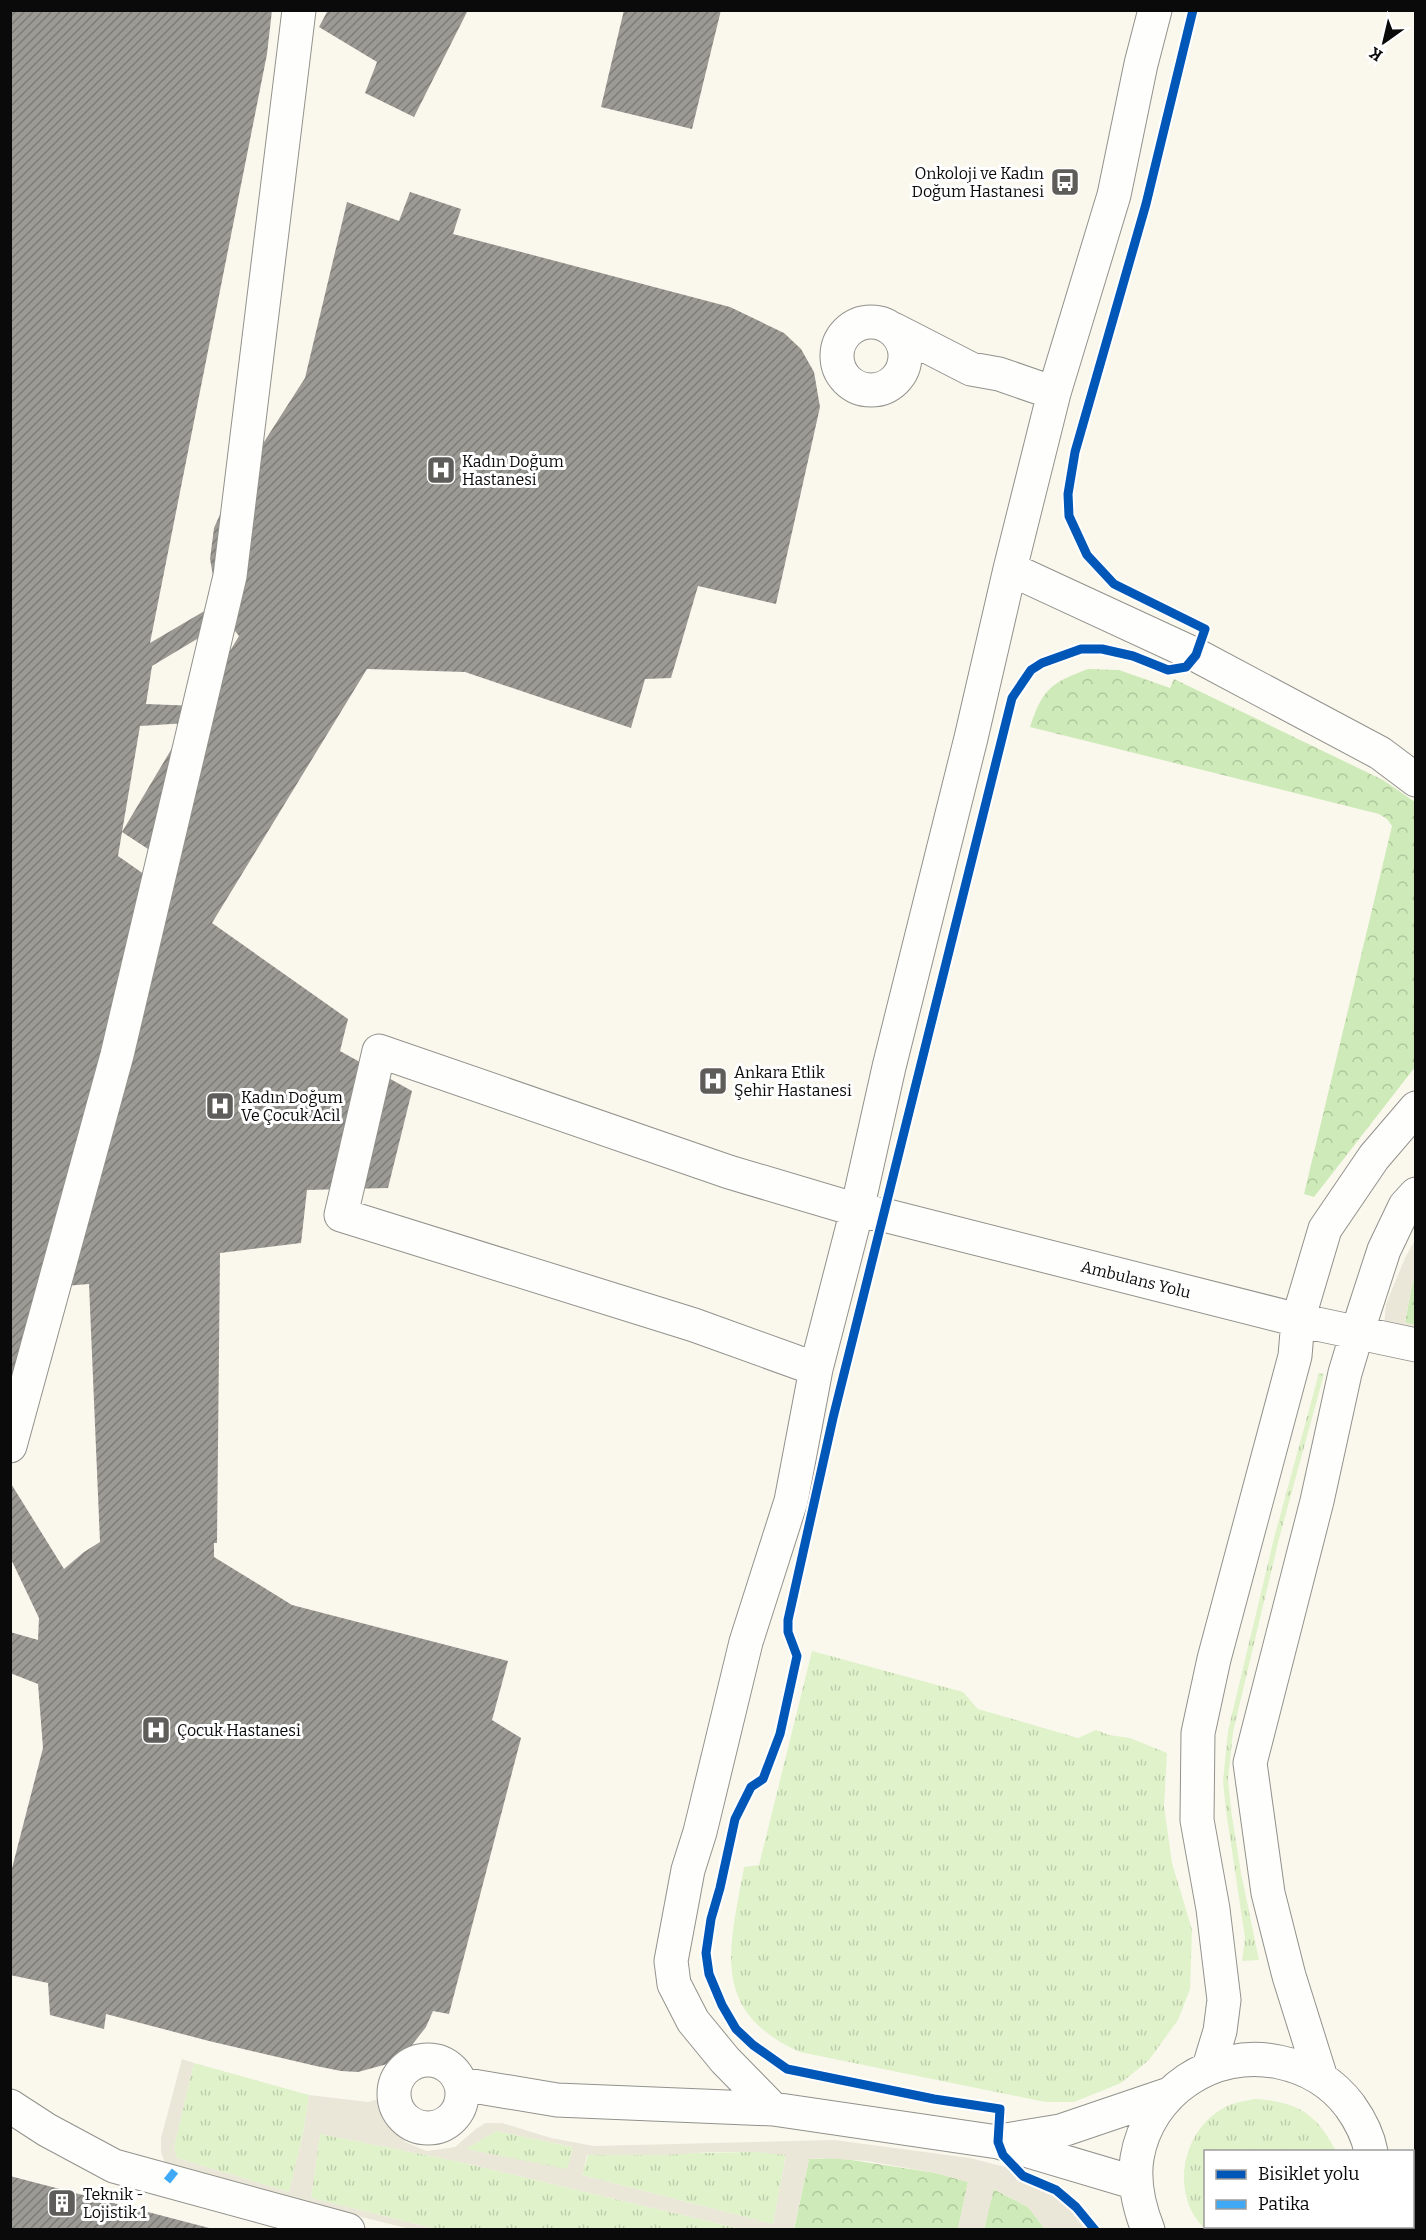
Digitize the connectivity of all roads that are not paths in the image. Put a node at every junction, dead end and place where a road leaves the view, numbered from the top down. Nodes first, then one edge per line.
1 (298, 10) edge
2 (1155, 10) edge
3 (895, 330) dead end
4 (1054, 393) junction
5 (1010, 569) junction
6 (1380, 753) junction
7 (1416, 757) edge
8 (1416, 780) edge
9 (1416, 1108) edge
10 (1416, 1194) edge
11 (858, 1210) junction
12 (1298, 1320) junction
13 (1357, 1333) junction
14 (1416, 1345) edge
15 (816, 1370) junction
16 (10, 1446) edge
17 (1209, 2067) junction
18 (1321, 2078) junction
19 (461, 2084) dead end
20 (1169, 2094) junction
21 (10, 2106) edge
22 (772, 2109) junction
23 (998, 2142) junction
24 (1371, 2150) edge
25 (1136, 2183) junction
26 (348, 2229) edge
27 (1148, 2229) edge

1 - 16 lane
2 - 4 lane
3 - 4 lane
4 - 5 lane
5 - 6 lane
5 - 11 lane
6 - 7 lane
6 - 8 lane
9 - 12 lane
10 - 13 lane
11 - 12 lane, Ambulans Yolu
11 - 15 lane
11 - 15 lane, Ambulans Yolu
12 - 13 lane, Ambulans Yolu
12 - 17 lane
13 - 14 lane, Ambulans Yolu
13 - 18 lane
15 - 22 lane
17 - 18 lane
17 - 20 lane
18 - 24 lane
19 - 22 lane
20 - 23 lane
20 - 25 lane
21 - 26 lane
22 - 23 lane
23 - 25 lane
25 - 27 lane

